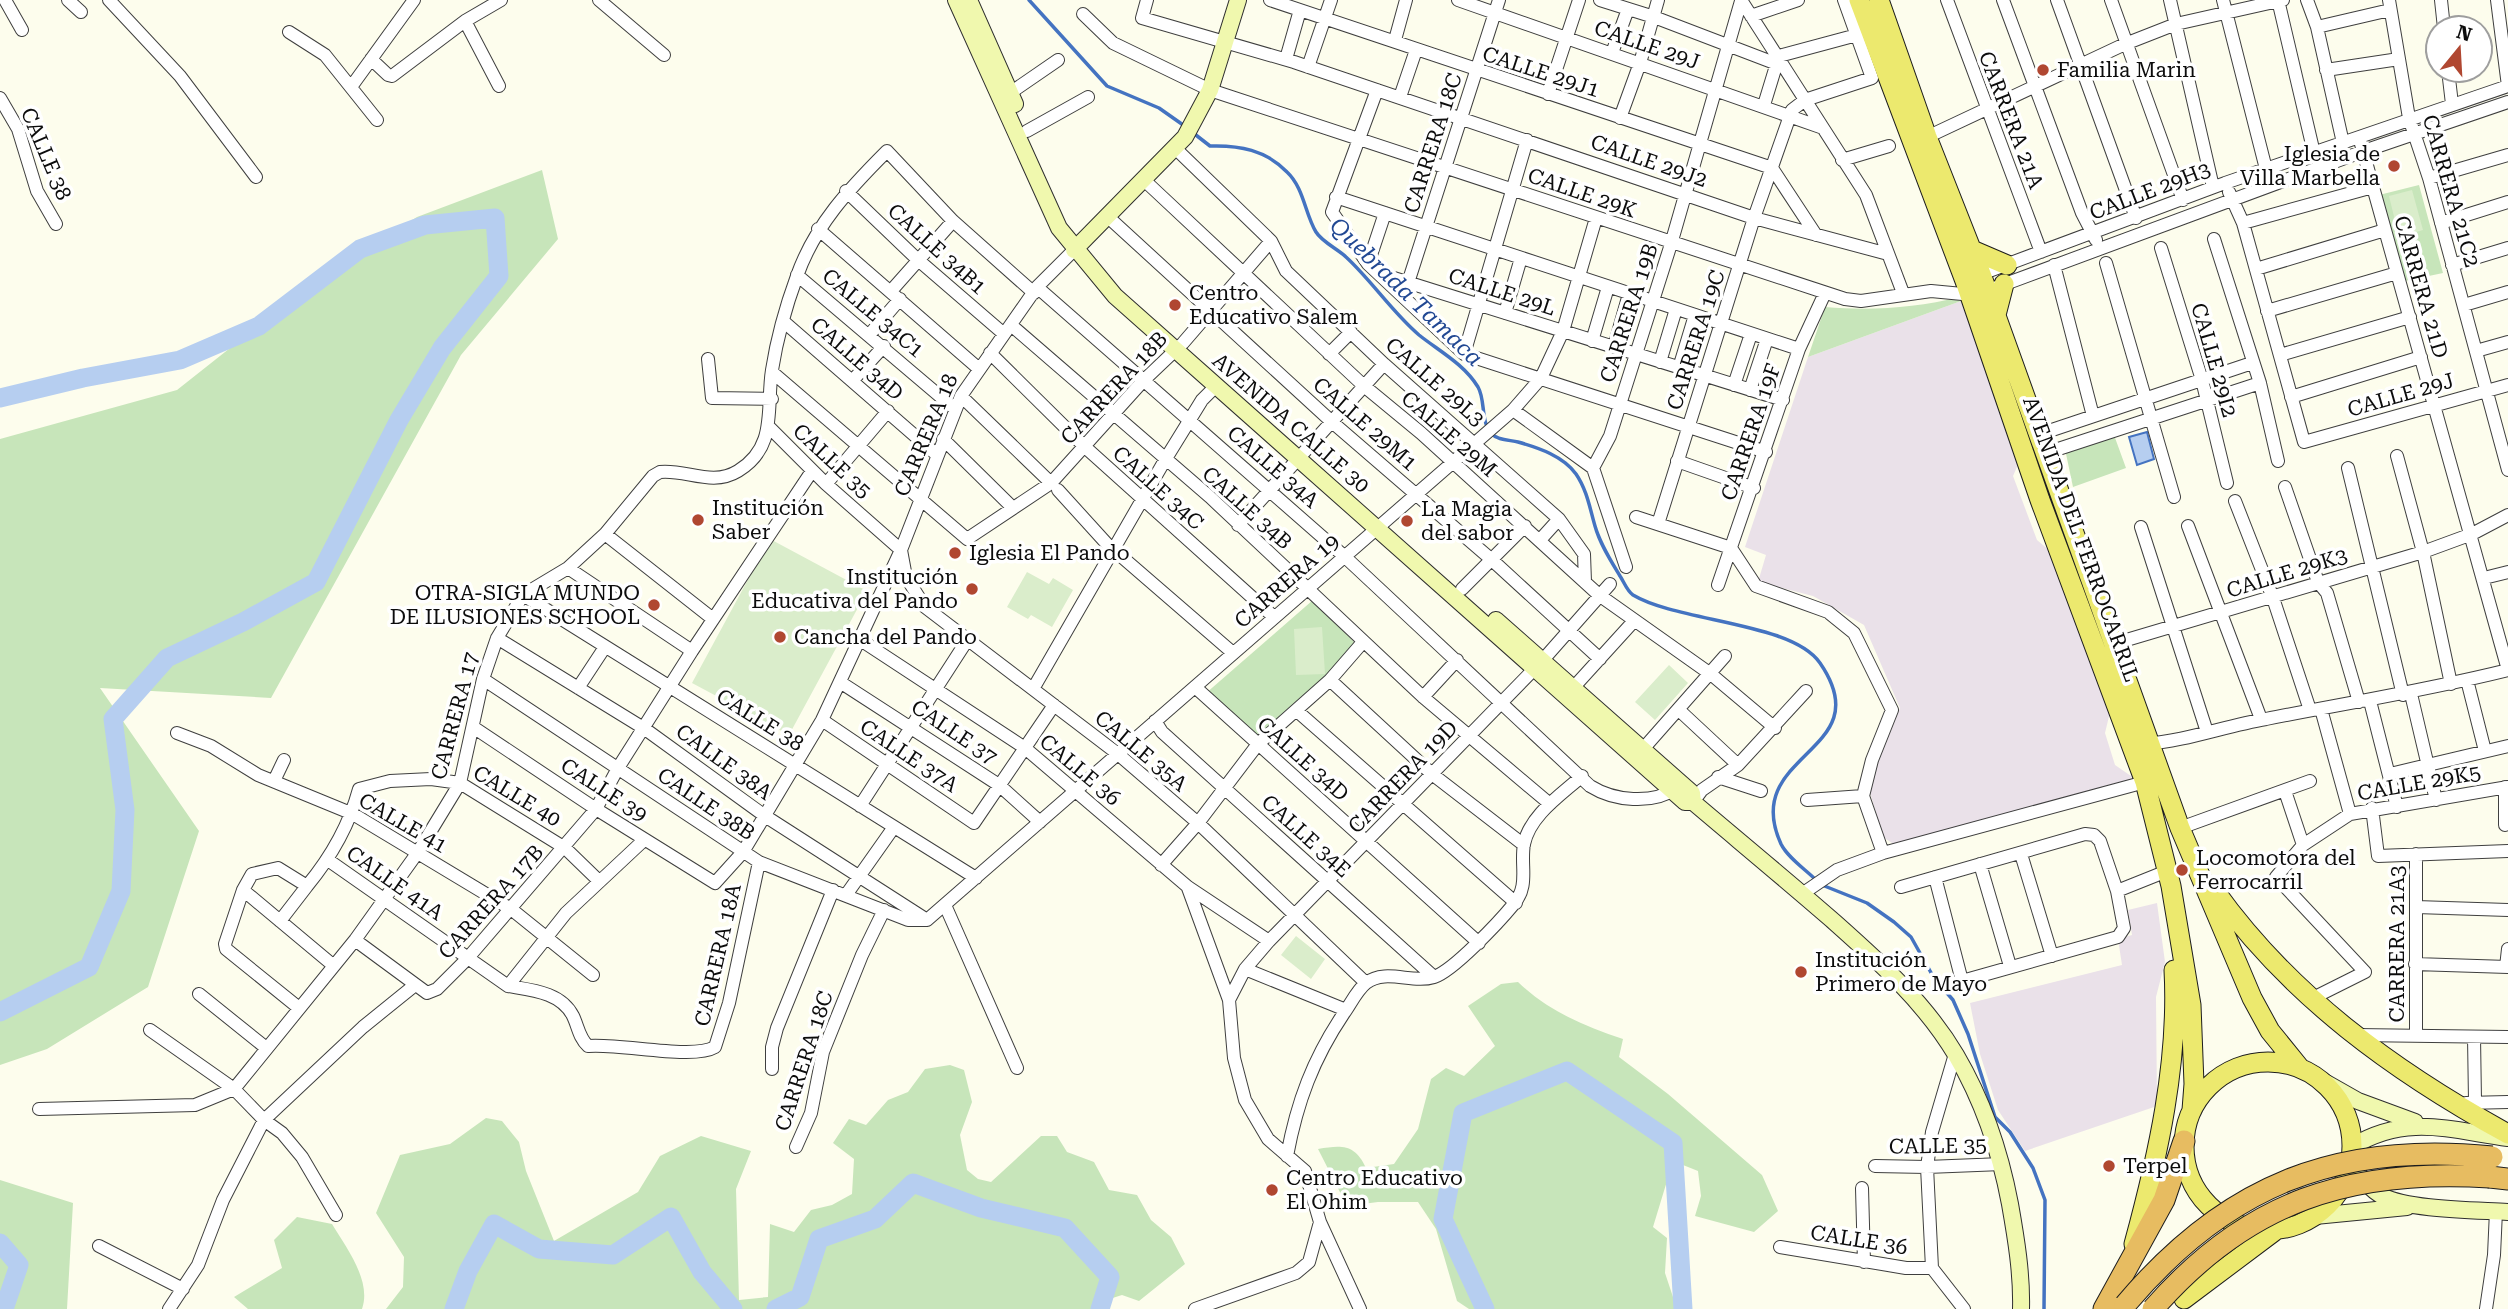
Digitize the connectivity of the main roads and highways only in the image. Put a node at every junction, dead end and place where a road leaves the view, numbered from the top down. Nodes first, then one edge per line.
1 (956, 0) edge
2 (969, 0) edge
3 (1238, 0) edge
4 (1859, 0) edge
5 (1879, 0) edge
6 (1078, 246) junction
7 (1972, 250) junction
8 (1986, 282) junction
9 (1179, 346) junction
10 (1303, 455) junction
11 (1381, 524) junction
12 (1538, 665) junction
13 (2141, 744) junction
14 (1677, 787) junction
15 (2193, 859) junction
16 (2169, 878) junction
17 (2300, 1068) junction
18 (2321, 1080) junction
19 (2192, 1110) junction
20 (2438, 1128) junction
21 (2508, 1136) edge
22 (2184, 1141) junction
23 (2352, 1156) junction
24 (2499, 1168) edge
25 (2427, 1205) junction
26 (2502, 1212) edge
27 (2223, 1216) junction
28 (2315, 1216) junction
29 (2276, 1230) junction
30 (2128, 1266) junction
31 (2179, 1304) edge
32 (2117, 1308) edge
33 (2021, 1309) edge
34 (2153, 1309) edge

1 - 6 main road, AVENIDA CALLE 30
2 - 6 main road, AVENIDA CALLE 30
3 - 6 main road, CARRERA 18
4 - 8 main road, AVENIDA DEL FERROCARRIL
5 - 7 main road, AVENIDA DEL FERROCARRIL
6 - 9 main road, AVENIDA CALLE 30
7 - 8 main road, AVENIDA DEL FERROCARRIL
7 - 8 main road
8 - 13 main road, AVENIDA DEL FERROCARRIL
8 - 13 main road, AVENIDA DEL FERROCARRIL
9 - 10 main road, AVENIDA CALLE 30
9 - 10 main road, AVENIDA CALLE 30
10 - 11 main road, AVENIDA CALLE 30
11 - 12 main road, AVENIDA CALLE 30
11 - 12 main road, AVENIDA CALLE 30
12 - 14 main road, AVENIDA CALLE 30
12 - 14 main road, AVENIDA CALLE 30
13 - 15 main road, AVENIDA DEL FERROCARRIL
13 - 16 main road, AVENIDA DEL FERROCARRIL
14 - 33 main road, AVENIDA CALLE 30
15 - 17 main road, AVENIDA DEL FERROCARRIL
15 - 21 main road
16 - 19 main road, AVENIDA DEL FERROCARRIL
16 - 30 main road
17 - 18 main road
17 - 19 main road
18 - 20 main road
18 - 23 main road
19 - 22 main road
20 - 21 main road
20 - 23 main road
22 - 27 main road
22 - 30 highway
23 - 25 main road
23 - 28 main road
24 - 32 highway, bridge
24 - 34 highway, bridge
25 - 26 main road
25 - 28 main road
27 - 29 main road
27 - 31 main road
28 - 29 main road
29 - 31 main road
30 - 32 highway

